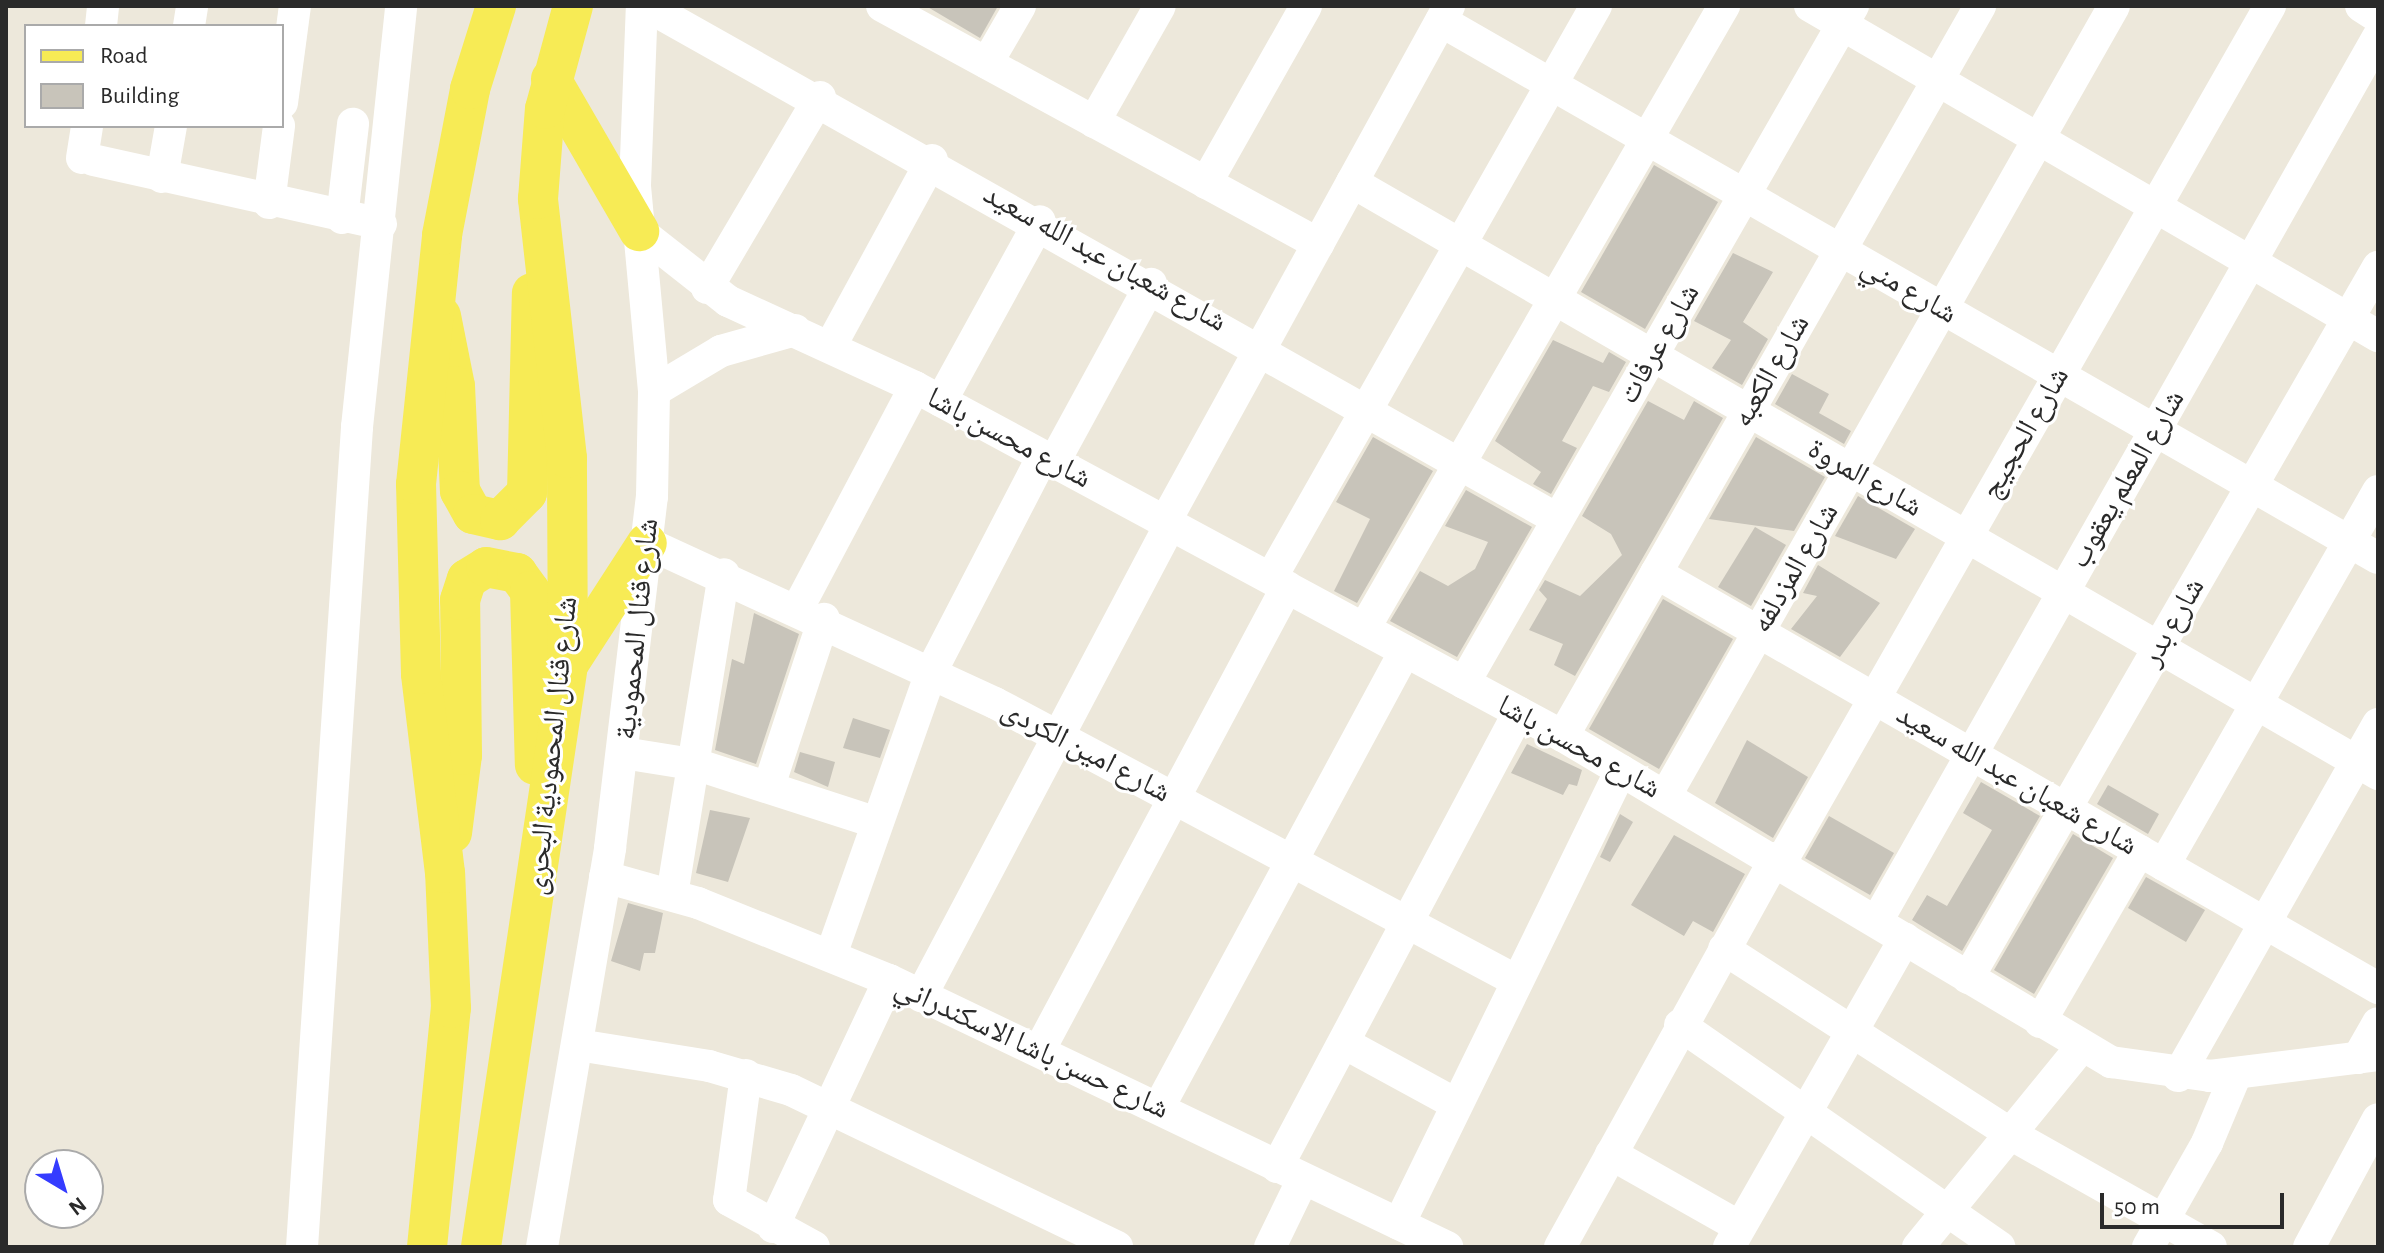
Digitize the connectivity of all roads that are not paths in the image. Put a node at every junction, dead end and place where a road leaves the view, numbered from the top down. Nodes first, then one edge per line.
1 (295, 6) edge
2 (401, 6) edge
3 (496, 6) edge
4 (573, 6) edge
5 (644, 6) edge
6 (882, 6) edge
7 (1020, 6) edge
8 (1160, 6) edge
9 (1306, 6) edge
10 (1596, 6) edge
11 (1724, 6) edge
12 (1810, 6) edge
13 (1980, 6) edge
14 (2114, 6) edge
15 (2270, 6) edge
16 (2361, 6) edge
17 (1445, 14) edge
18 (1848, 15) edge
19 (2378, 17) edge
20 (2378, 37) edge
21 (987, 63) junction
22 (551, 79) junction
23 (1938, 80) junction
24 (1551, 84) junction
25 (284, 88) edge
26 (820, 97) junction
27 (1094, 122) junction
28 (353, 124) dead end
29 (87, 128) edge
30 (171, 128) edge
31 (279, 128) edge
32 (1647, 139) junction
33 (2039, 139) junction
34 (932, 160) junction
35 (162, 177) junction
36 (1352, 182) junction
37 (1206, 183) junction
38 (1744, 195) junction
39 (269, 203) junction
40 (2155, 206) junction
41 (342, 218) junction
42 (1040, 221) junction
43 (381, 224) junction
44 (639, 231) junction
45 (1318, 244) junction
46 (1460, 245) junction
47 (1840, 250) junction
48 (2250, 262) junction
49 (541, 264) junction
50 (2378, 267) edge
51 (1151, 284) junction
52 (707, 288) junction
53 (433, 294) junction
54 (1554, 299) junction
55 (1942, 309) junction
56 (2348, 319) junction
57 (795, 330) junction
58 (2378, 336) edge
59 (1262, 346) junction
60 (830, 347) junction
61 (1652, 355) junction
62 (2058, 375) junction
63 (654, 391) junction
64 (928, 394) junction
65 (1367, 408) junction
66 (1749, 411) junction
67 (2155, 430) junction
68 (1048, 459) junction
69 (1460, 462) junction
70 (1851, 470) junction
71 (2252, 486) junction
72 (2378, 491) edge
73 (1557, 519) junction
74 (1168, 523) junction
75 (1965, 536) junction
76 (2349, 542) junction
77 (647, 543) junction
78 (2378, 558) edge
79 (1656, 573) junction
80 (724, 574) junction
81 (1279, 583) junction
82 (2063, 592) junction
83 (811, 614) junction
84 (1364, 629) junction
85 (1759, 632) junction
86 (2159, 648) junction
87 (1405, 651) junction
88 (568, 665) junction
89 (931, 672) junction
90 (1464, 683) junction
91 (1873, 697) junction
92 (2256, 705) junction
93 (1519, 712) junction
94 (2378, 724) edge
95 (1058, 735) junction
96 (1563, 736) junction
97 (623, 753) junction
98 (1971, 754) junction
99 (698, 765) junction
100 (2367, 768) edge
101 (1621, 770) junction
102 (769, 786) junction
103 (1666, 795) junction
104 (1175, 798) junction
105 (2066, 809) junction
106 (874, 822) junction
107 (544, 853) junction
108 (2152, 858) junction
109 (1292, 860) junction
110 (1779, 860) junction
111 (445, 873) junction
112 (605, 877) junction
113 (672, 895) junction
114 (1877, 921) junction
115 (1408, 922) junction
116 (2265, 923) junction
117 (1905, 939) junction
118 (1724, 949) junction
119 (831, 955) junction
120 (1968, 978) junction
121 (889, 980) junction
122 (1515, 980) junction
123 (2378, 988) edge
124 (921, 996) junction
125 (2040, 1022) junction
126 (2378, 1023) edge
127 (1680, 1025) junction
128 (1852, 1032) junction
129 (1344, 1043) junction
130 (578, 1045) junction
131 (2081, 1047) junction
132 (1040, 1049) junction
133 (2368, 1057) edge
134 (2236, 1074) junction
135 (746, 1075) junction
136 (2178, 1076) junction
137 (1456, 1104) junction
138 (828, 1107) junction
139 (1159, 1107) junction
140 (1807, 1114) junction
141 (2378, 1119) edge
142 (2014, 1136) junction
143 (1611, 1154) junction
144 (1290, 1173) junction
145 (1948, 1213) junction
146 (1399, 1224) junction
147 (773, 1227) junction
148 (2156, 1234) edge
149 (1735, 1237) edge
150 (302, 1247) edge
151 (427, 1247) edge
152 (481, 1247) edge
153 (542, 1247) edge
154 (814, 1247) edge
155 (1117, 1247) edge
156 (1270, 1247) edge
157 (1447, 1247) edge
158 (1560, 1247) edge
159 (1918, 1247) edge
160 (2000, 1247) edge
161 (2211, 1247) edge
162 (2309, 1247) edge

1 - 25 street
2 - 43 street
3 - 53 main road
4 - 22 main road, شارع قنال المحمودية البحرى
5 - 26 street, شارع شعبان عبد الله سعيد
5 - 44 street, شارع قنال المحمودية
6 - 21 street
7 - 21 street
8 - 27 street
9 - 37 street
10 - 24 street
11 - 32 street
12 - 18 street
13 - 23 street, شارع الكعبه
14 - 33 street, شارع المزدلفه
15 - 40 street, شارع الحجيج
16 - 19 street
17 - 24 street, شارع مني
17 - 36 street
18 - 23 street
18 - 38 street, شارع عرفات
20 - 48 street, شارع المعلم يعقوب
21 - 27 street
22 - 44 main road
22 - 49 main road, شارع قنال المحمودية البحرى
23 - 33 street
23 - 47 street, شارع الكعبه
24 - 32 street, شارع مني
24 - 46 street
26 - 34 street, شارع شعبان عبد الله سعيد
26 - 52 street
27 - 37 street
28 - 41 street
29 - 35 street
30 - 35 street
31 - 39 street
32 - 38 street, شارع مني
32 - 54 street
33 - 40 street
33 - 55 street, شارع المزدلفه
34 - 42 street, شارع شعبان عبد الله سعيد
34 - 60 street
35 - 39 street
36 - 45 street
36 - 46 street, شارع المروة
37 - 45 street
38 - 47 street, شارع مني
38 - 61 street, شارع عرفات
39 - 41 street
40 - 48 street
40 - 62 street, شارع الحجيج
41 - 43 street
42 - 51 street, شارع شعبان عبد الله سعيد
42 - 64 street
43 - 150 street
44 - 52 street, شارع محسن باشا
44 - 63 street, شارع قنال المحمودية
45 - 59 street
46 - 54 street, شارع المروة
46 - 65 street
47 - 55 street, شارع مني
47 - 66 street, شارع الكعبه
48 - 56 street
48 - 67 street, شارع المعلم يعقوب
49 - 53 main road
49 - 88 main road, شارع قنال المحمودية البحرى
50 - 56 street, شارع بدر
51 - 59 street, شارع شعبان عبد الله سعيد
51 - 68 street
52 - 57 street, شارع محسن باشا
53 - 111 main road
54 - 61 street, شارع المروة
54 - 69 street
55 - 62 street, شارع مني
55 - 70 street, شارع المزدلفه
56 - 58 street
56 - 71 street, شارع بدر
57 - 60 street, شارع محسن باشا
57 - 63 street
59 - 65 street, شارع شعبان عبد الله سعيد
59 - 74 street
60 - 64 street, شارع محسن باشا
61 - 66 street, شارع المروة
61 - 73 street, شارع عرفات
62 - 67 street, شارع مني
62 - 75 street, شارع الحجيج
63 - 77 street, شارع قنال المحمودية
64 - 68 street, شارع محسن باشا
64 - 83 street
65 - 69 street, شارع شعبان عبد الله سعيد
65 - 81 street
66 - 70 street, شارع المروة
66 - 79 street, شارع الكعبه
67 - 71 street, شارع مني
67 - 82 street, شارع المعلم يعقوب
68 - 74 street, شارع محسن باشا
68 - 89 street
69 - 73 street, شارع شعبان عبد الله سعيد
69 - 84 street
70 - 75 street, شارع المروة
70 - 85 street, شارع المزدلفه
71 - 76 street, شارع مني
71 - 86 street, شارع بدر
72 - 76 street
73 - 90 street, شارع عرفات
74 - 81 street, شارع محسن باشا
74 - 95 street
75 - 82 street, شارع المروة
75 - 91 street, شارع الحجيج
76 - 78 street, شارع مني
76 - 92 street
77 - 80 street, شارع امين الكردى
77 - 88 main road
77 - 97 street, شارع قنال المحمودية
79 - 85 street, شارع شعبان عبد الله سعيد
79 - 96 street, شارع الكعبه
80 - 83 street, شارع امين الكردى
80 - 99 street
81 - 84 street, شارع محسن باشا
81 - 104 street
82 - 86 street, شارع المروة
82 - 98 street, شارع المعلم يعقوب
83 - 89 street, شارع امين الكردى
83 - 102 street
84 - 87 street, شارع محسن باشا
85 - 91 street, شارع شعبان عبد الله سعيد
85 - 103 street, شارع المزدلفه
86 - 92 street, شارع المروة
86 - 105 street, شارع بدر
87 - 90 street, شارع محسن باشا
87 - 109 street
88 - 107 main road, شارع قنال المحمودية البحرى
89 - 95 street, شارع امين الكردى
89 - 106 street
90 - 93 street, شارع محسن باشا
91 - 98 street, شارع شعبان عبد الله سعيد
91 - 110 street, شارع الحجيج
92 - 100 street, شارع المروة
92 - 108 street
93 - 96 street, شارع محسن باشا
93 - 115 street
94 - 100 street
95 - 104 street, شارع امين الكردى
95 - 124 street
96 - 101 street, شارع محسن باشا
97 - 99 street
97 - 112 street, شارع قنال المحمودية
98 - 105 street, شارع شعبان عبد الله سعيد
98 - 114 street, شارع المعلم يعقوب
99 - 102 street
99 - 113 street
100 - 116 street
101 - 103 street, شارع محسن باشا
101 - 122 street
102 - 106 street
103 - 110 street, شارع محسن باشا
104 - 109 street, شارع امين الكردى
104 - 132 street
105 - 108 street, شارع شعبان عبد الله سعيد
105 - 120 street, شارع بدر
106 - 119 street
107 - 111 main road
107 - 152 main road, شارع قنال المحمودية البحرى
108 - 116 street, شارع شعبان عبد الله سعيد
108 - 125 street
109 - 115 street, شارع امين الكردى
109 - 139 street
110 - 114 street, شارع محسن باشا
110 - 118 street, شارع الحجيج
111 - 151 main road
112 - 113 street, شارع حسن باشا الاسكندراني
112 - 130 street, شارع قنال المحمودية
113 - 119 street, شارع حسن باشا الاسكندراني
114 - 117 street, شارع محسن باشا
115 - 122 street, شارع امين الكردى
115 - 129 street
116 - 123 street, شارع شعبان عبد الله سعيد
116 - 136 street
117 - 120 street, شارع محسن باشا
117 - 128 street
118 - 127 street, شارع الحجيج
118 - 128 street
119 - 121 street, شارع حسن باشا الاسكندراني
120 - 125 street, شارع محسن باشا
121 - 124 street, شارع حسن باشا الاسكندراني
121 - 138 street
122 - 137 street
124 - 132 street, شارع حسن باشا الاسكندراني
125 - 131 street, شارع محسن باشا
126 - 133 street
127 - 140 street
127 - 143 street, شارع الحجيج
128 - 140 street
128 - 142 street
129 - 137 street
129 - 144 street
130 - 135 street
130 - 153 street, شارع قنال المحمودية
131 - 136 street, شارع محسن باشا
131 - 142 street
132 - 139 street, شارع حسن باشا الاسكندراني
133 - 134 street, شارع محسن باشا
134 - 136 street, شارع محسن باشا
134 - 148 street
135 - 138 street
135 - 147 street
137 - 146 street
138 - 147 street
138 - 155 street
139 - 144 street, شارع حسن باشا الاسكندراني
140 - 145 street
140 - 149 street
141 - 162 street
142 - 145 street
142 - 148 street
143 - 149 street
143 - 158 street, شارع الحجيج
144 - 146 street, شارع حسن باشا الاسكندراني
144 - 156 street
145 - 159 street
145 - 160 street
146 - 157 street, شارع حسن باشا الاسكندراني
147 - 154 street
148 - 161 street

